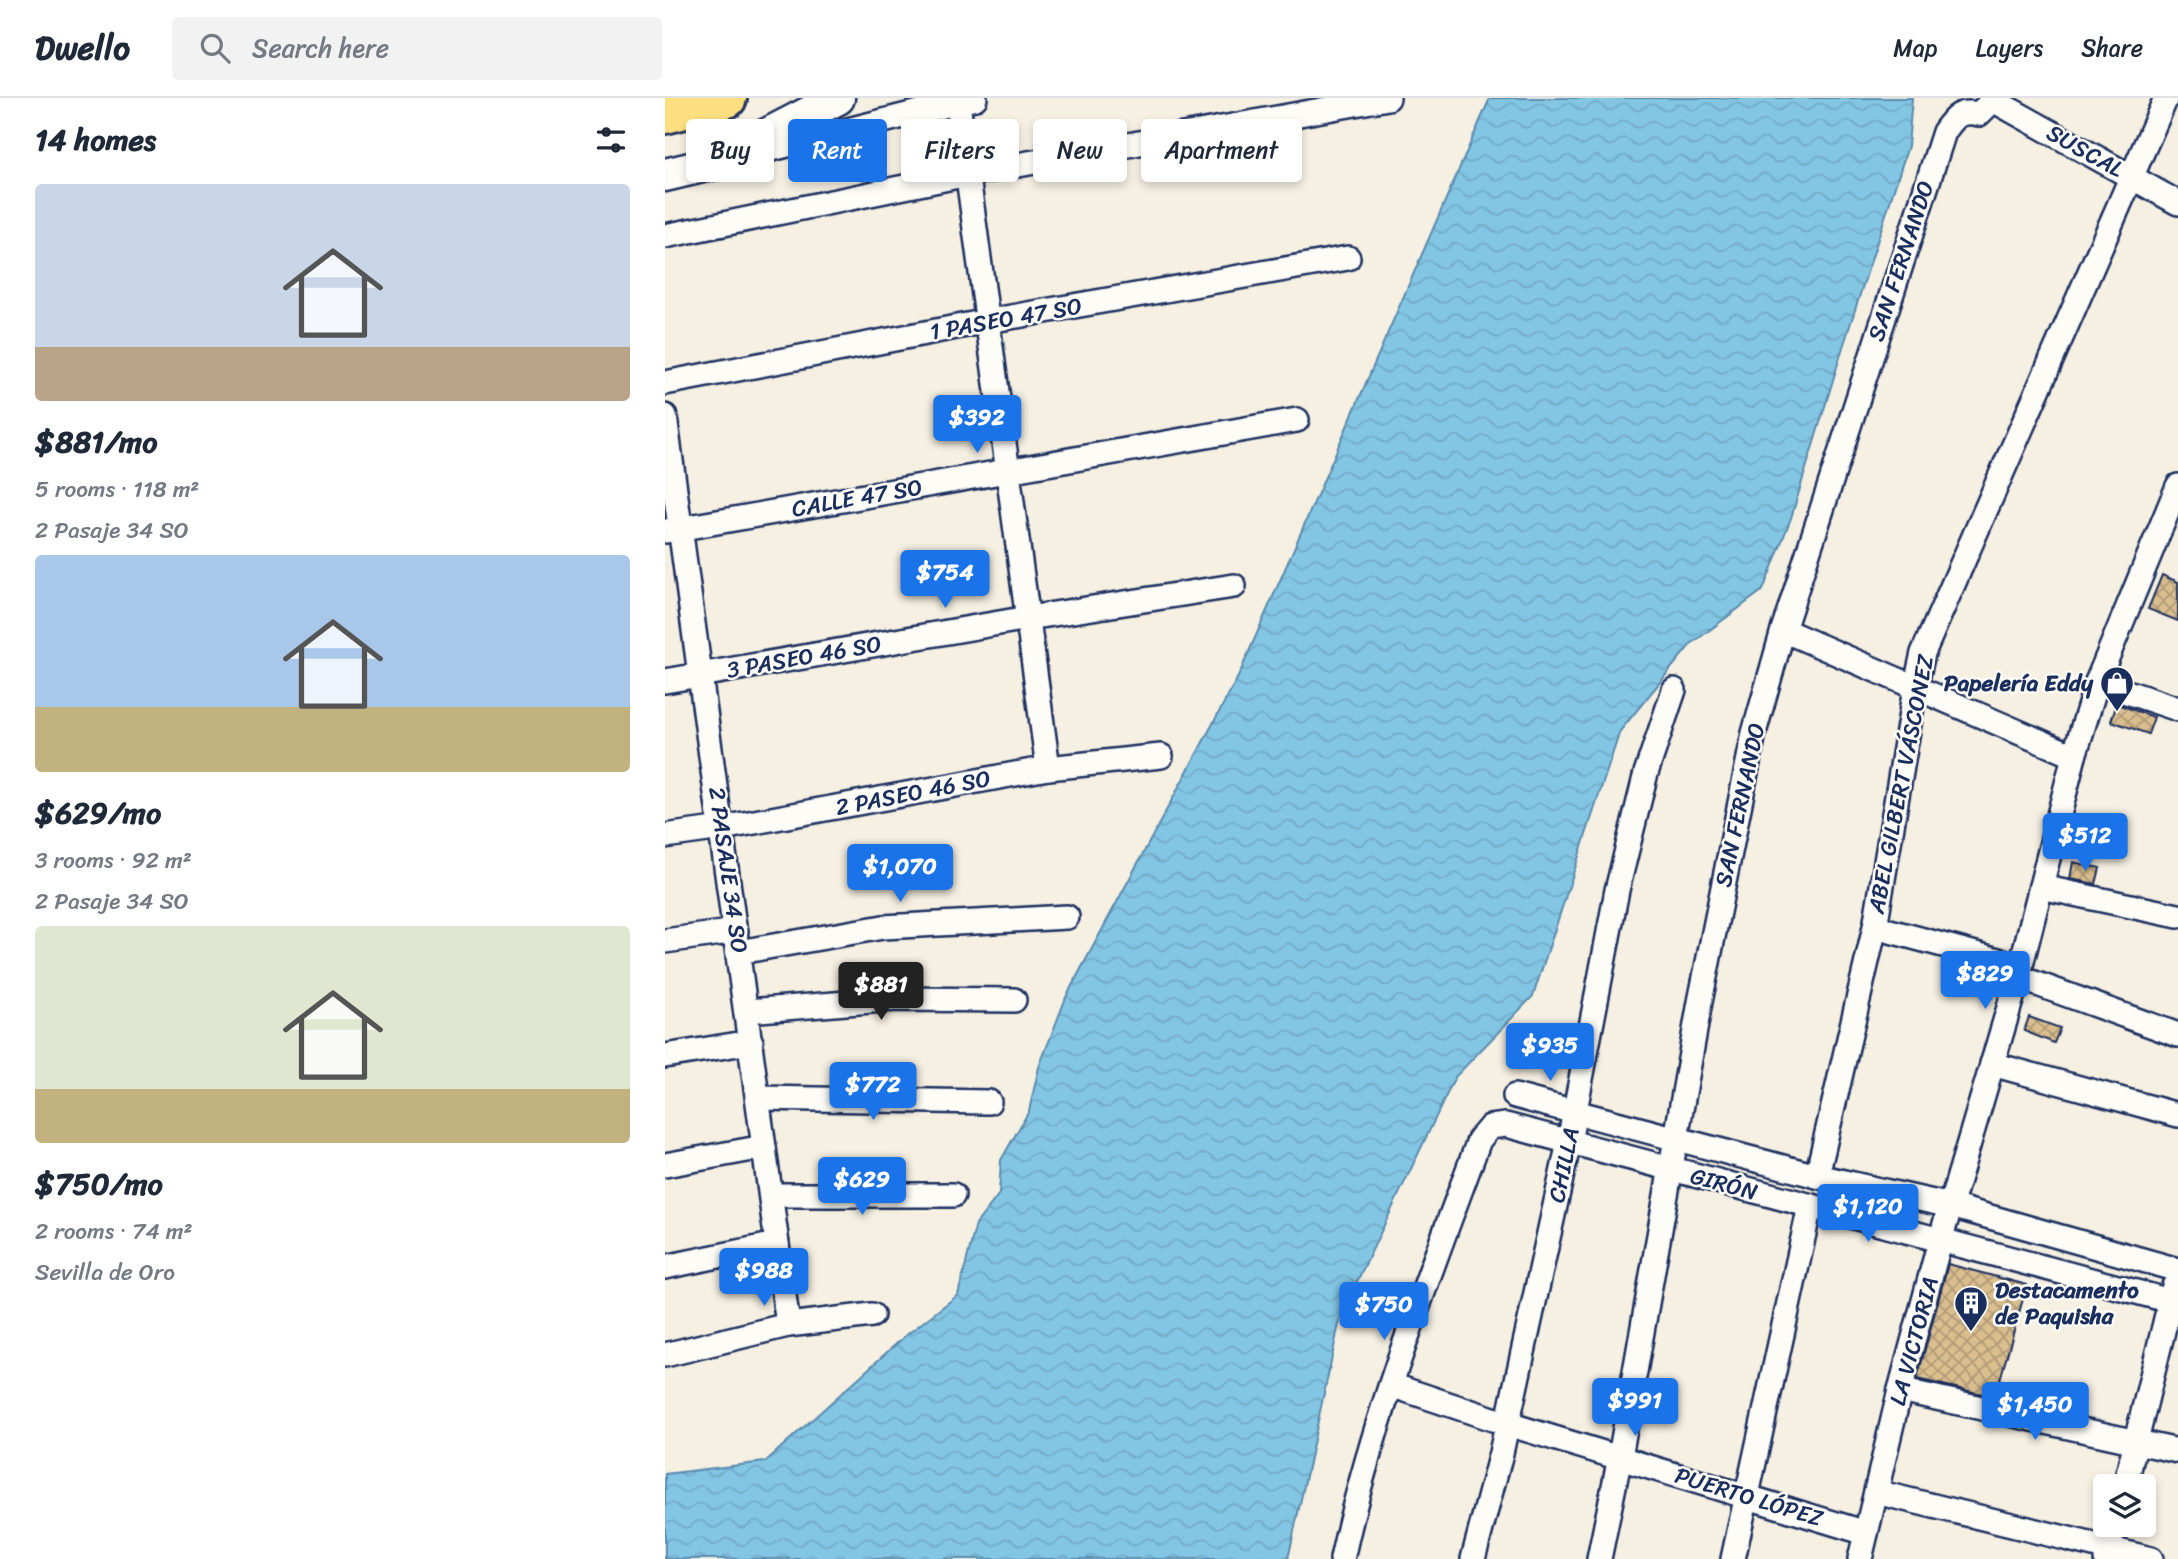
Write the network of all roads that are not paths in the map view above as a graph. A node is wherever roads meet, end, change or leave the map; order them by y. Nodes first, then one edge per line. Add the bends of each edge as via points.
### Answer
1 (727, 98) edge
2 (838, 98) edge
3 (1388, 98) edge
4 (2166, 98) edge
5 (967, 100) edge
6 (1993, 100) joint
7 (665, 114) edge
8 (967, 119) edge
9 (774, 131) edge
10 (774, 148) edge
11 (1019, 165) edge
12 (686, 170) edge
13 (665, 175) edge
14 (2131, 176) junction
15 (929, 182) edge
16 (969, 182) edge
17 (2178, 203) edge
18 (665, 236) edge
19 (1348, 258) dead end
20 (988, 321) junction
21 (665, 383) edge
22 (665, 416) edge
23 (1297, 420) dead end
24 (1008, 471) junction
25 (2178, 486) edge
26 (2172, 515) edge
27 (673, 530) edge
28 (1234, 586) dead end
29 (1028, 618) junction
30 (1783, 630) junction
31 (701, 675) junction
32 (665, 681) edge
33 (2097, 682) junction
34 (1674, 690) dead end
35 (1915, 690) junction
36 (2178, 709) edge
37 (1161, 756) dead end
38 (2074, 756) junction
39 (1048, 768) junction
40 (722, 828) junction
41 (665, 836) edge
42 (2041, 887) junction
43 (2178, 916) edge
44 (1067, 917) dead end
45 (1875, 927) junction
46 (738, 941) junction
47 (665, 942) edge
48 (2020, 971) junction
49 (1014, 1000) dead end
50 (747, 1011) junction
51 (2178, 1035) edge
52 (751, 1042) junction
53 (665, 1056) edge
54 (1992, 1064) junction
55 (1515, 1096) dead end
56 (758, 1098) junction
57 (989, 1102) dead end
58 (1575, 1112) junction
59 (2178, 1115) edge
60 (1675, 1137) junction
61 (1569, 1143) junction
62 (764, 1147) junction
63 (665, 1165) edge
64 (1669, 1169) junction
65 (1817, 1176) junction
66 (771, 1195) junction
67 (953, 1195) dead end
68 (1810, 1206) junction
69 (1951, 1206) junction
70 (1940, 1241) junction
71 (777, 1244) junction
72 (665, 1266) edge
73 (2178, 1271) edge
74 (2174, 1302) edge
75 (872, 1315) dead end
76 (788, 1325) junction
77 (665, 1355) edge
78 (1391, 1385) junction
79 (1900, 1390) junction
80 (1508, 1424) junction
81 (2136, 1442) junction
82 (2178, 1451) edge
83 (1620, 1457) junction
84 (2128, 1474) edge
85 (1876, 1492) junction
86 (1746, 1497) junction
87 (1866, 1533) junction
88 (2108, 1554) edge
89 (1342, 1559) edge
90 (1473, 1559) edge
91 (1599, 1559) edge
92 (1733, 1559) edge
93 (1860, 1559) edge
94 (2151, 1559) edge

1 - 7 highway
2 - 9 street
3 - 11 street
4 - 14 street, ABEL GILBERT VÁSCONEZ
5 - 8 street
5 - 10 street
6 - 14 street, SUSCAL
6 - 30 street, SAN FERNANDO via 1979,114 1959,114 1944,132
12 - 13 street
14 - 17 street, SUSCAL
14 - 35 street, ABEL GILBERT VÁSCONEZ via 1923,653
15 - 18 street
16 - 20 street
19 - 20 street, 1 PASEO 47 SO
20 - 21 street, 1 PASEO 47 SO
20 - 24 street
22 - 27 street, 2 PASAJE 34 SO
23 - 24 street, CALLE 47 SO
24 - 27 street, CALLE 47 SO
24 - 29 street
25 - 26 street, LA VICTORIA
26 - 33 street, LA VICTORIA
27 - 31 street, 2 PASAJE 34 SO
28 - 29 street, 3 PASEO 46 SO
29 - 31 street, 3 PASEO 46 SO
29 - 39 street
30 - 35 street
30 - 60 street, SAN FERNANDO via 1754,733
31 - 32 street, 3 PASEO 46 SO
31 - 40 street, 2 PASAJE 34 SO
33 - 36 street
33 - 38 street, LA VICTORIA
34 - 58 street, CHILLA via 1646,773 1617,890
35 - 38 street
35 - 45 street, ABEL GILBERT VÁSCONEZ
37 - 39 street, 2 PASEO 46 SO
38 - 42 street, LA VICTORIA
39 - 40 street, 2 PASEO 46 SO
40 - 41 street, 2 PASEO 46 SO
40 - 46 street, 2 PASAJE 34 SO
42 - 43 street
42 - 48 street, LA VICTORIA
44 - 46 street
45 - 48 street
45 - 65 street, ABEL GILBERT VÁSCONEZ
46 - 47 street
46 - 50 street, 2 PASAJE 34 SO
48 - 51 street
48 - 54 street, LA VICTORIA
49 - 50 street via 896,999
50 - 52 street, 2 PASAJE 34 SO
52 - 53 street
52 - 56 street, 2 PASAJE 34 SO
54 - 59 street
54 - 69 street, LA VICTORIA
55 - 58 street, GIRÓN
56 - 57 street
56 - 62 street, 2 PASAJE 34 SO
58 - 60 street, GIRÓN
58 - 61 street, CHILLA
60 - 64 street, SAN FERNANDO
60 - 65 street, GIRÓN
61 - 64 street, GIRÓN
61 - 78 street, GIRÓN via 1498,1125 1484,1131
61 - 80 street, CHILLA
62 - 63 street
62 - 66 street, 2 PASAJE 34 SO
64 - 68 street, GIRÓN
64 - 83 street, SAN FERNANDO
65 - 69 street, GIRÓN
66 - 67 street
66 - 71 street, 2 PASAJE 34 SO
68 - 70 street, GIRÓN
68 - 86 street
69 - 70 street, LA VICTORIA
69 - 73 street, GIRÓN
70 - 74 street, GIRÓN
70 - 79 street, LA VICTORIA
71 - 72 street
71 - 76 street, 2 PASAJE 34 SO
73 - 74 street
74 - 81 street
75 - 76 street
76 - 77 street
78 - 80 street, PUERTO LÓPEZ
78 - 89 street
79 - 81 street
79 - 85 street, LA VICTORIA
80 - 83 street, PUERTO LÓPEZ
80 - 90 street, CHILLA
81 - 82 street
81 - 84 street
83 - 86 street, PUERTO LÓPEZ
83 - 91 street, SAN FERNANDO
85 - 87 street, LA VICTORIA
85 - 88 street
86 - 87 street, PUERTO LÓPEZ
86 - 92 street
87 - 93 street, LA VICTORIA
88 - 94 street

